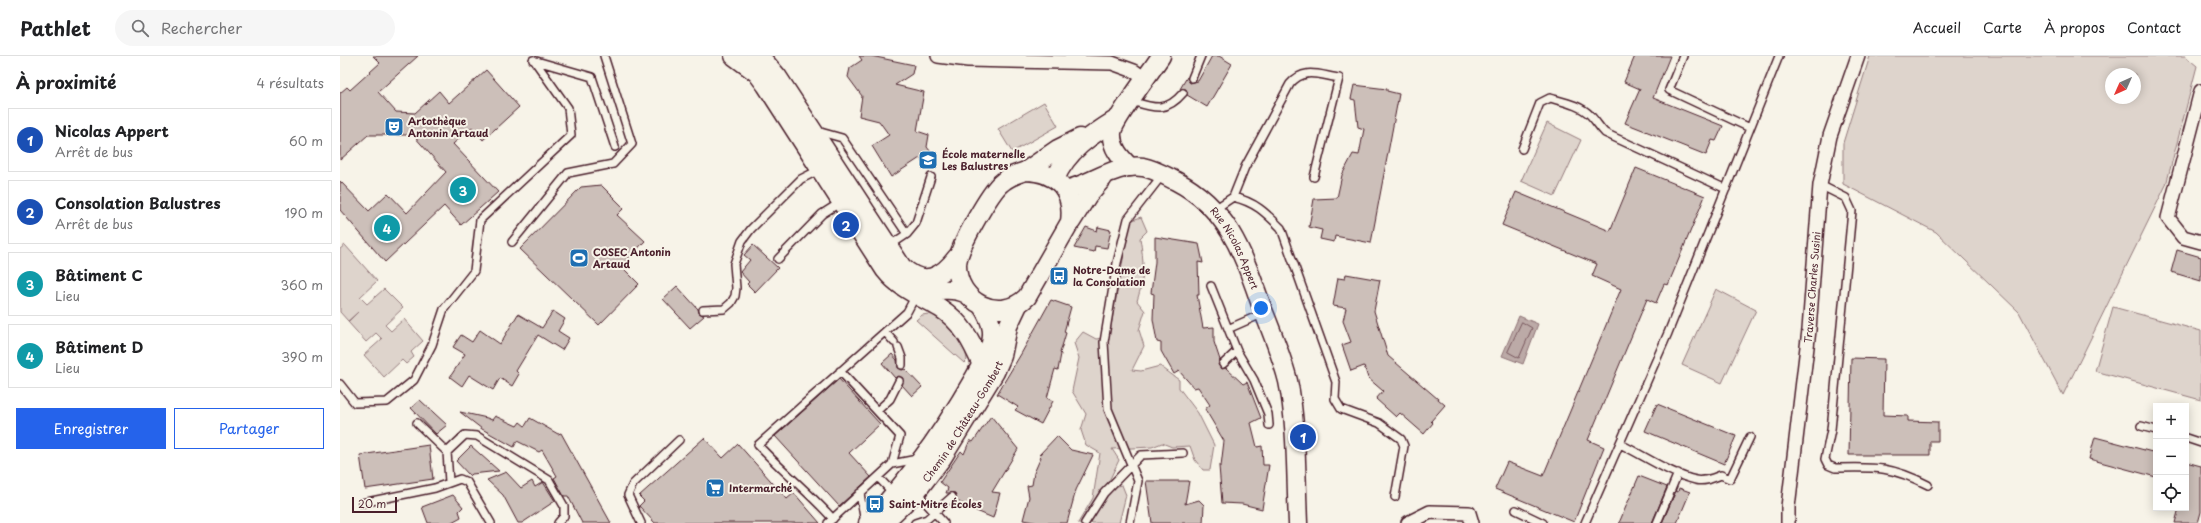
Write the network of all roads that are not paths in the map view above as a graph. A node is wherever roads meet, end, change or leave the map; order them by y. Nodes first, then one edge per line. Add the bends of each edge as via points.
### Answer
1 (604, 56) edge
2 (734, 56) edge
3 (755, 56) edge
4 (938, 56) edge
5 (1161, 56) edge
6 (1201, 56) edge
7 (1683, 56) edge
8 (1779, 56) edge
9 (1858, 56) edge
10 (533, 58) edge
11 (1192, 78) dead end
12 (1145, 79) junction
13 (2201, 91) edge
14 (1184, 93) dead end
15 (1131, 101) junction
16 (1117, 119) junction
17 (1750, 128) junction
18 (806, 131) junction
19 (1088, 136) junction
20 (615, 147) dead end
21 (1522, 148) dead end
22 (1130, 167) junction
23 (820, 169) junction
24 (1026, 171) junction
25 (1106, 174) junction
26 (1163, 174) junction
27 (1314, 176) dead end
28 (931, 177) dead end
29 (1060, 185) junction
30 (1820, 185) junction
31 (1726, 190) junction
32 (1232, 197) junction
33 (847, 198) junction
34 (1215, 209) junction
35 (1070, 222) junction
36 (907, 234) junction
37 (512, 242) dead end
38 (2201, 242) edge
39 (888, 247) junction
40 (957, 258) junction
41 (778, 259) dead end
42 (1211, 286) dead end
43 (968, 294) junction
44 (916, 295) junction
45 (1018, 305) junction
46 (982, 306) junction
47 (703, 310) dead end
48 (1265, 313) junction
49 (1230, 328) junction
50 (885, 332) junction
51 (1237, 351) junction
52 (1223, 364) dead end
53 (902, 365) dead end
54 (982, 365) junction
55 (840, 371) junction
56 (899, 381) dead end
57 (340, 384) edge
58 (877, 411) junction
59 (417, 423) dead end
60 (1269, 425) dead end
61 (2141, 426) dead end
62 (2153, 429) edge
63 (1750, 437) dead end
64 (2189, 439) edge
65 (679, 440) dead end
66 (2201, 442) edge
67 (1620, 444) junction
68 (446, 452) junction
69 (1183, 453) dead end
70 (925, 457) junction
71 (892, 464) junction
72 (1132, 466) junction
73 (1678, 473) junction
74 (912, 474) junction
75 (878, 477) junction
76 (449, 482) junction
77 (1928, 485) dead end
78 (916, 492) junction
79 (860, 493) junction
80 (952, 497) dead end
81 (1395, 497) dead end
82 (896, 502) junction
83 (362, 504) dead end
84 (1516, 510) dead end
85 (935, 513) junction
86 (830, 521) edge
87 (874, 521) edge
88 (491, 523) edge
89 (558, 523) edge
90 (641, 523) edge
91 (915, 523) edge
92 (944, 523) edge
93 (1084, 523) edge
94 (1130, 523) edge
95 (1298, 523) edge
96 (1408, 523) edge
97 (1472, 523) edge
98 (1543, 523) edge
99 (1584, 523) edge
100 (1657, 523) edge
101 (1788, 523) edge

1 - 37 lane via 632,144 613,164 568,173
2 - 18 street via 757,73
3 - 18 street via 765,62 777,76
4 - 12 street via 968,60 1112,63 1134,71
5 - 12 street
6 - 11 lane
7 - 17 lane via 1669,90
8 - 17 lane
9 - 30 street, Traverse Charles Susini via 1830,136
10 - 20 lane via 592,77
10 - 57 lane via 568,108 571,135 480,220 474,272 444,310 432,345 414,380 387,402 379,403 355,403
12 - 15 street
13 - 38 street via 2168,218 2183,236
14 - 15 lane via 1174,103 1159,108
15 - 16 street
16 - 19 street
16 - 22 street via 1112,133 1114,147
17 - 31 lane
18 - 23 street
18 - 33 street
18 - 36 lane via 842,138
19 - 24 street via 1064,145
19 - 29 street via 1062,163
21 - 31 lane via 1540,103 1550,98 1583,110 1592,116 1605,133
22 - 25 street, Rue Nicolas Appert
22 - 26 street, Rue Nicolas Appert via 1143,167
23 - 33 street
23 - 47 lane via 801,179 742,241 734,264 736,292 731,303 724,309
24 - 29 street via 1037,171
24 - 40 street via 1008,178 999,185 973,226
25 - 29 street, Rue Nicolas Appert
25 - 35 street
26 - 34 street, Rue Nicolas Appert via 1198,194
26 - 72 lane via 1128,219 1104,342 1108,409
27 - 32 lane via 1339,78 1305,73 1297,75 1290,84 1245,167
28 - 36 lane via 916,223
29 - 35 street via 1072,209
30 - 77 lane via 1846,198 1852,212 1831,430 1825,459 1828,465 1835,468 1879,467 1906,474
30 - 101 street, Traverse Charles Susini via 1809,330
31 - 67 lane
32 - 34 lane
32 - 81 lane via 1248,201 1265,212 1281,228 1336,382 1335,399 1341,409 1379,423 1401,439 1404,446
33 - 39 street
33 - 41 lane via 822,214
33 - 44 street via 885,270 901,287
34 - 48 street, Rue Nicolas Appert via 1238,243
35 - 45 street via 1032,289
36 - 39 lane
39 - 40 street via 908,273 921,278 938,276
40 - 43 street via 959,281
42 - 49 lane
43 - 44 street via 954,289 942,289
43 - 46 street
44 - 50 lane via 907,312
44 - 54 street via 941,308 957,322 972,341
45 - 46 street via 996,311
45 - 78 street, Chemin de Château-Gombert via 1008,326 1002,356 995,372 942,458
46 - 54 street, Chemin de Château-Gombert via 994,331 993,341
48 - 49 lane
48 - 95 street, Rue Nicolas Appert via 1288,381
49 - 51 lane
50 - 53 lane via 896,345 902,358
50 - 55 lane
51 - 52 lane
51 - 60 lane via 1254,380 1268,414
54 - 70 street, Chemin de Château-Gombert
55 - 58 lane
55 - 86 lane via 758,445 782,472 810,494
56 - 58 lane via 890,399
58 - 71 lane via 900,436
59 - 68 lane
61 - 62 lane
63 - 73 lane via 1730,479 1721,475 1697,481
64 - 66 lane
65 - 90 lane via 633,484 628,495
67 - 73 lane
67 - 99 lane
68 - 76 lane
68 - 89 lane via 465,435 471,434 549,480 564,506 564,516
69 - 72 lane via 1141,455
70 - 71 lane
70 - 74 street, Chemin de Château-Gombert
71 - 75 lane
72 - 93 lane via 1104,493
72 - 94 lane via 1138,482
73 - 100 lane
74 - 78 lane
74 - 82 street, Chemin de Château-Gombert
75 - 79 lane
75 - 82 lane
76 - 83 lane via 435,488
76 - 88 lane via 467,482
78 - 82 street, Chemin de Château-Gombert
78 - 85 lane
79 - 86 lane
79 - 87 lane
80 - 85 lane
82 - 87 street, Chemin de Château-Gombert
84 - 98 lane
85 - 91 lane
85 - 92 lane
96 - 97 street via 1430,512 1469,513

